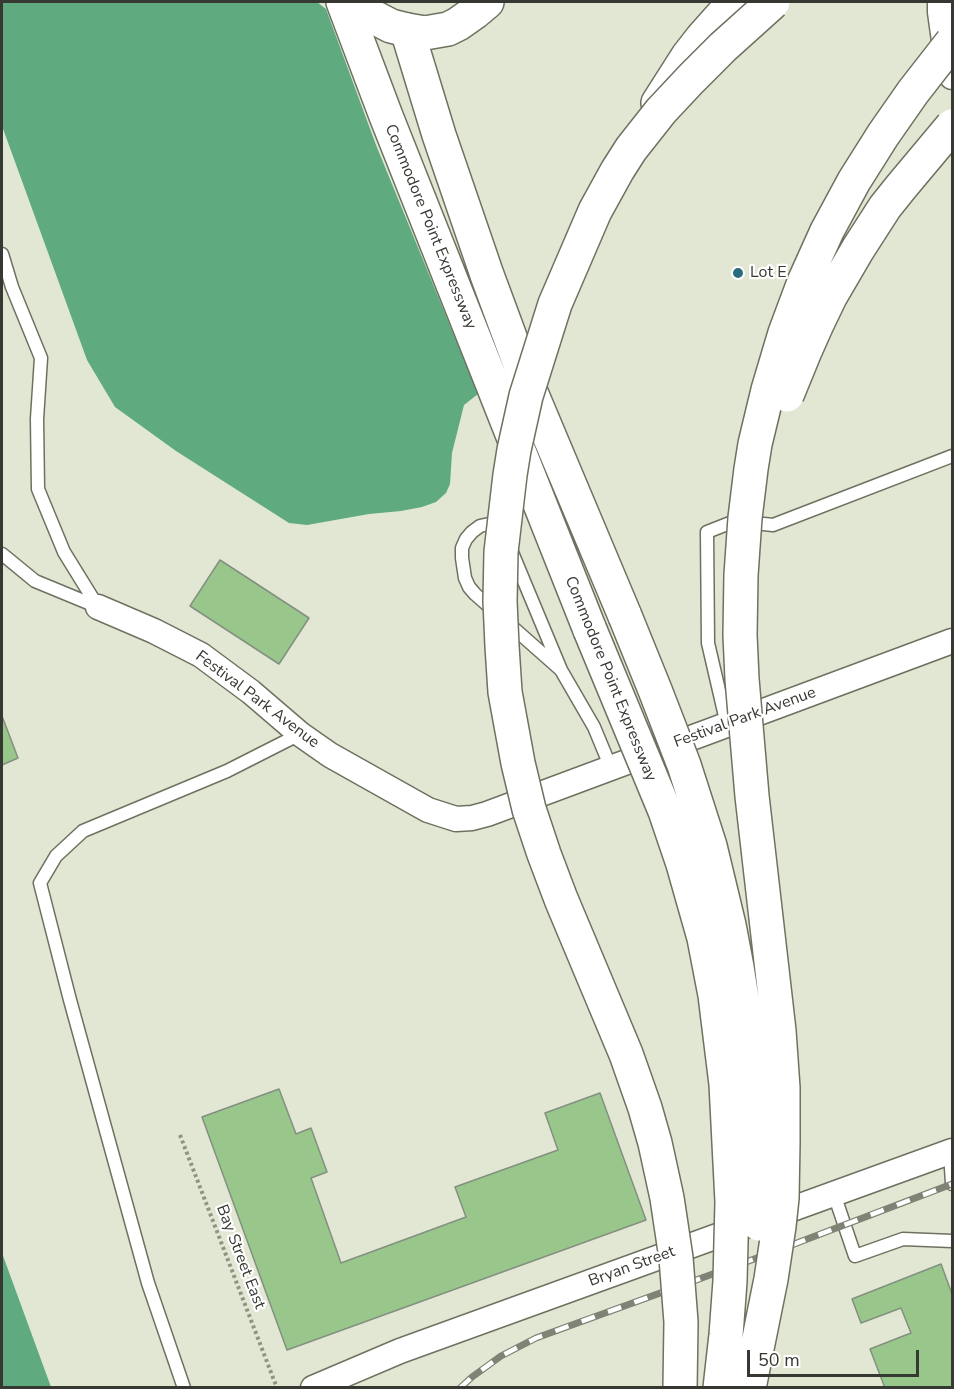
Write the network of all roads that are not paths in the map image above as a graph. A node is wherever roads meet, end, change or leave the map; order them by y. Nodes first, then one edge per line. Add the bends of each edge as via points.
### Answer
1 (343, 2) edge
2 (352, 2) edge
3 (487, 2) edge
4 (734, 2) edge
5 (773, 2) edge
6 (940, 2) edge
7 (402, 16) edge
8 (952, 42) edge
9 (952, 77) edge
10 (952, 126) edge
11 (631, 149) junction
12 (2, 254) edge
13 (952, 456) edge
14 (2, 554) edge
15 (98, 607) junction
16 (740, 611) junction
17 (952, 641) edge
18 (561, 670) junction
19 (727, 725) junction
20 (300, 734) junction
21 (611, 768) junction
22 (951, 1151) edge
23 (952, 1184) edge
24 (834, 1194) junction
25 (952, 1241) edge
26 (184, 1388) edge
27 (313, 1388) edge
28 (680, 1388) edge
29 (720, 1388) edge
30 (748, 1388) edge

1 - 29 main road, Commodore Point Expressway, bridge via 664,811 700,920 722,1045 732,1202 730,1281
2 - 7 main road via 391,26
3 - 7 main road via 448,29 436,32 425,33
4 - 11 main road, bridge via 688,56
5 - 11 main road, bridge via 691,79
6 - 9 street
7 - 30 main road, Commodore Point Expressway, bridge via 487,275 527,383 669,725 698,806 722,895 744,1006 756,1122 759,1214
8 - 16 main road, bridge via 882,135 854,181 794,307 755,444 745,518
10 - 16 main road, bridge via 867,234 805,351 777,426 758,495
11 - 28 main road, bridge via 595,211 572,262 526,396 506,501 500,624 513,740 531,817 626,1054 659,1161 678,1280
12 - 15 lane via 41,358 38,489 64,552
13 - 19 lane via 773,525 735,521 707,532 708,643
14 - 15 lane via 35,581
15 - 20 street, Festival Park Avenue via 201,655
16 - 30 main road, bridge via 745,728 783,1088 779,1226
17 - 19 street, Festival Park Avenue
18 - 18 lane via 469,587 462,548 480,526 495,524 504,533
18 - 21 lane via 594,727
19 - 21 street, Festival Park Avenue
20 - 21 street, Festival Park Avenue via 428,810 456,819 487,814
20 - 26 lane via 227,771 83,831 56,856 40,883 148,1283
22 - 23 lane
22 - 24 street, Bryan Street
24 - 25 lane via 855,1256 903,1239
24 - 27 street, Bryan Street via 417,1344

